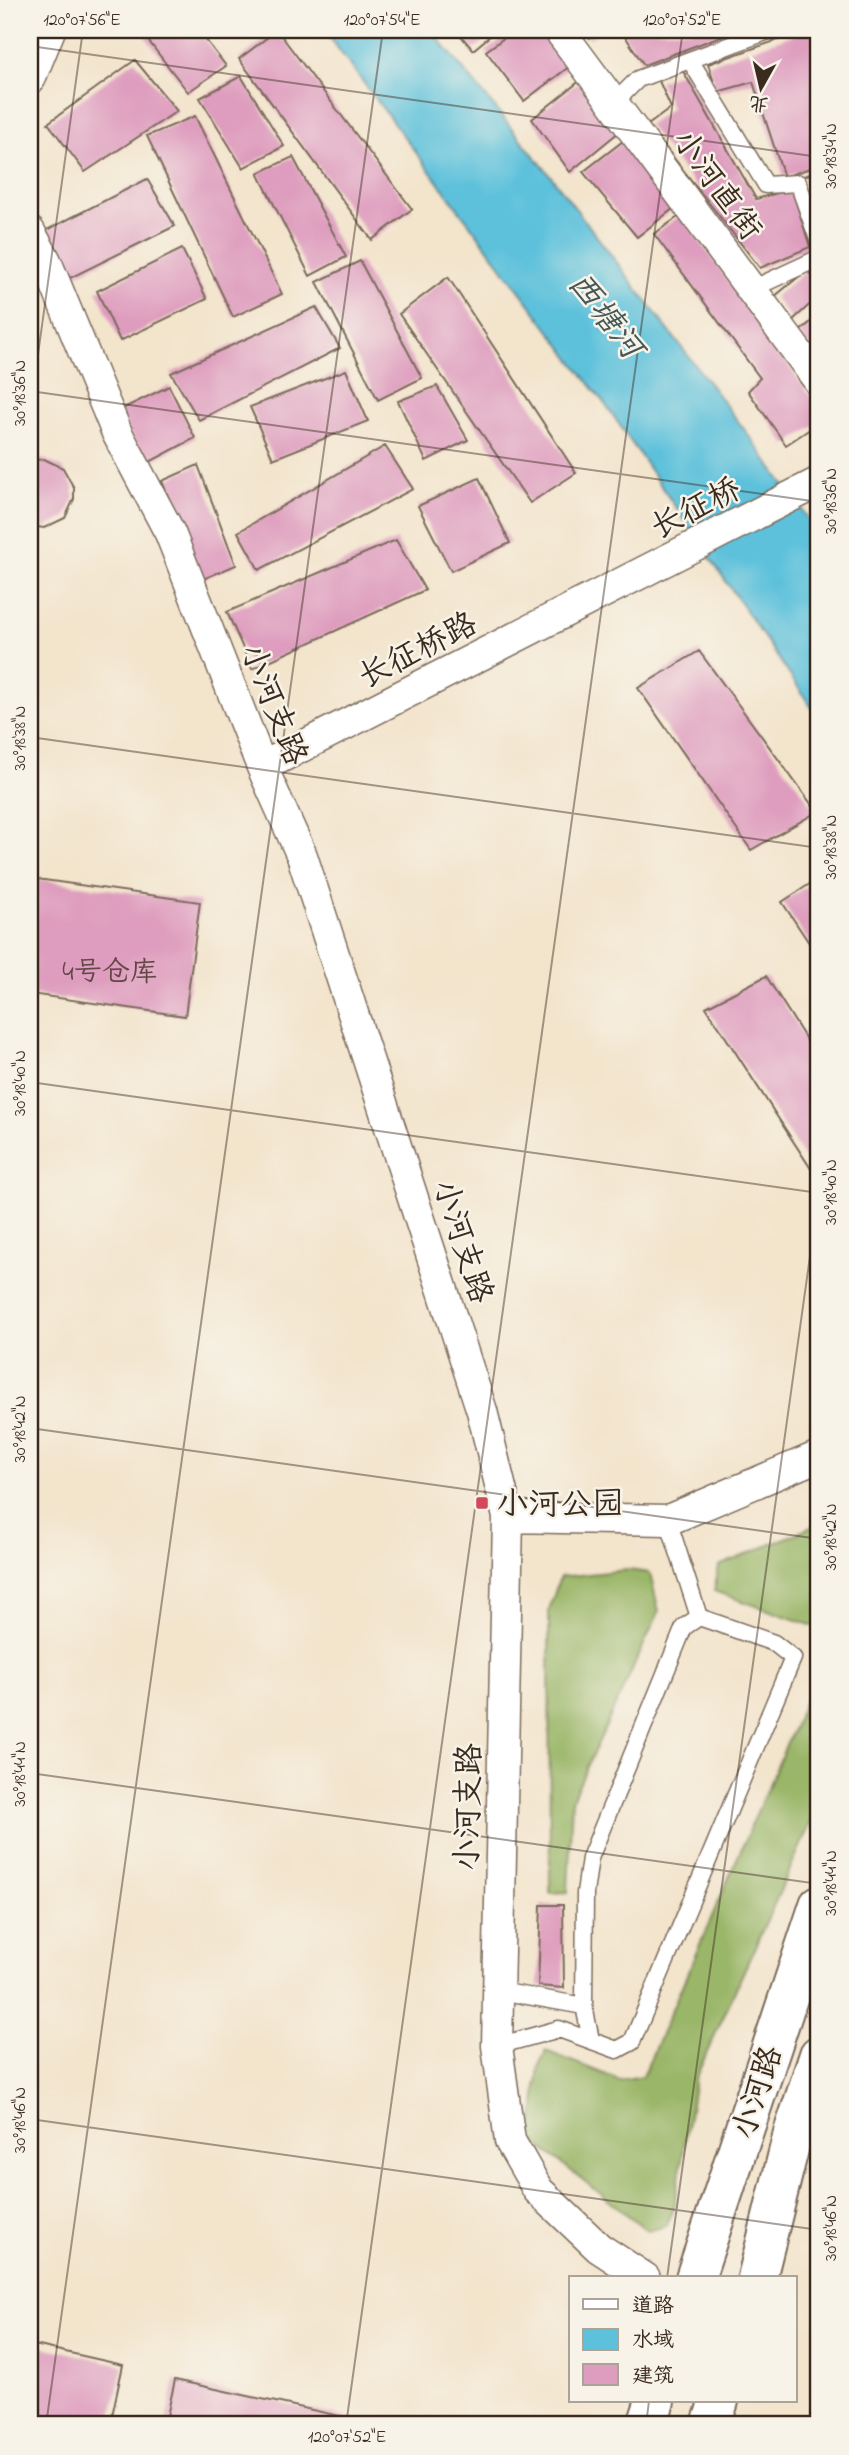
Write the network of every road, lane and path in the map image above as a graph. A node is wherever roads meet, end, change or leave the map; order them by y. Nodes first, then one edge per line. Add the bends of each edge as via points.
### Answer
1 (50, 30) edge
2 (559, 30) edge
3 (771, 30) edge
4 (690, 60) junction
5 (30, 79) edge
6 (614, 103) junction
7 (30, 232) edge
8 (819, 242) edge
9 (819, 258) edge
10 (752, 289) junction
11 (819, 381) edge
12 (819, 482) edge
13 (603, 594) joint
14 (261, 767) junction
15 (819, 1456) edge
16 (509, 1517) junction
17 (668, 1520) junction
18 (699, 1617) junction
19 (819, 1905) edge
20 (499, 1991) junction
21 (584, 2006) junction
22 (591, 2040) junction
23 (497, 2046) junction
24 (819, 2055) edge
25 (642, 2276) edge
26 (696, 2276) edge
27 (757, 2276) edge
28 (655, 2402) edge
29 (719, 2402) edge
30 (647, 2425) edge
31 (711, 2425) edge

1 - 5 street
2 - 6 street, 小河直街
3 - 4 lane
4 - 6 lane via 638,79
4 - 8 lane via 766,185 799,183
6 - 10 street, 小河直街
7 - 14 street, 小河支路 via 117,433 170,533
9 - 10 lane
10 - 11 street, 小河直街
12 - 13 street, 长征桥
13 - 14 street, 长征桥路
14 - 16 street, 小河支路 via 311,883 457,1331
15 - 17 street
16 - 17 street
16 - 20 street, 小河支路
17 - 18 lane
18 - 21 lane via 684,1628 590,1858 584,1893
18 - 22 lane via 774,1643 793,1658 632,2042 617,2050
19 - 26 main road, 小河路
20 - 21 lane
20 - 23 street, 小河支路
21 - 22 lane
22 - 23 lane via 559,2029
23 - 25 street, 小河支路 via 510,2141 538,2190 599,2248
24 - 27 main road, 小河路 via 793,2133
28 - 30 main road
29 - 31 main road

